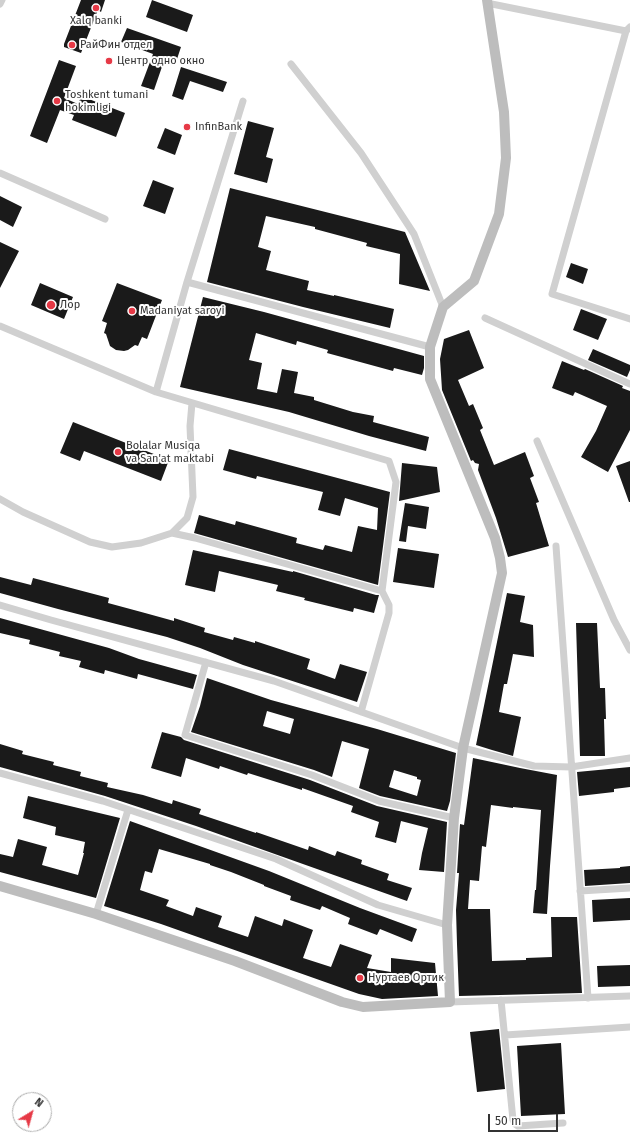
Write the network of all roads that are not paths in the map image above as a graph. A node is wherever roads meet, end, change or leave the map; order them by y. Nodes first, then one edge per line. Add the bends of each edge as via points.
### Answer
1 (2, 0) edge
2 (487, 1) edge
3 (0, 4) edge
4 (628, 29) edge
5 (291, 64) dead end
6 (243, 101) dead end
7 (0, 173) edge
8 (105, 219) dead end
9 (187, 282) junction
10 (442, 307) junction
11 (485, 318) dead end
12 (630, 318) edge
13 (0, 326) edge
14 (430, 347) junction
15 (630, 383) edge
16 (156, 392) junction
17 (192, 403) junction
18 (537, 441) dead end
19 (0, 499) edge
20 (172, 533) junction
21 (556, 546) dead end
22 (382, 591) junction
23 (0, 605) edge
24 (630, 650) edge
25 (206, 662) junction
26 (361, 712) junction
27 (463, 748) junction
28 (630, 758) edge
29 (571, 767) junction
30 (0, 773) edge
31 (128, 810) junction
32 (454, 818) junction
33 (0, 886) edge
34 (630, 888) edge
35 (580, 891) junction
36 (96, 914) junction
37 (448, 925) junction
38 (630, 996) edge
39 (588, 998) junction
40 (501, 1000) junction
41 (450, 1002) junction
42 (630, 1027) edge
43 (505, 1035) junction
44 (563, 1122) dead end

1 - 3 street
2 - 4 street
2 - 10 street via 504,112 506,158 500,214 474,281
4 - 12 street via 552,294
5 - 10 street via 361,153 414,234
6 - 9 street
7 - 8 street
9 - 14 street
9 - 16 street
10 - 14 street
11 - 15 street
13 - 16 street
14 - 27 street via 430,378 495,538 502,573
16 - 17 street
17 - 20 street via 192,497 187,518
17 - 22 street via 389,461 396,482
18 - 24 street via 614,620
19 - 20 street via 90,542 112,547 141,543
20 - 22 street
21 - 29 street
22 - 26 street via 389,605 389,613
23 - 25 street
25 - 26 street via 274,680
25 - 32 street via 185,735 312,775 379,801
26 - 27 street
27 - 29 street via 534,766
27 - 32 street
28 - 29 street
29 - 35 street
30 - 31 street
31 - 36 street
31 - 37 street via 276,859 378,905
32 - 37 street
33 - 36 street
34 - 35 street
35 - 39 street
36 - 41 street via 235,961 342,1002 363,1007
37 - 41 street
38 - 39 street
39 - 40 street
40 - 41 street
40 - 43 street
42 - 43 street
43 - 44 street via 515,1124 518,1126

